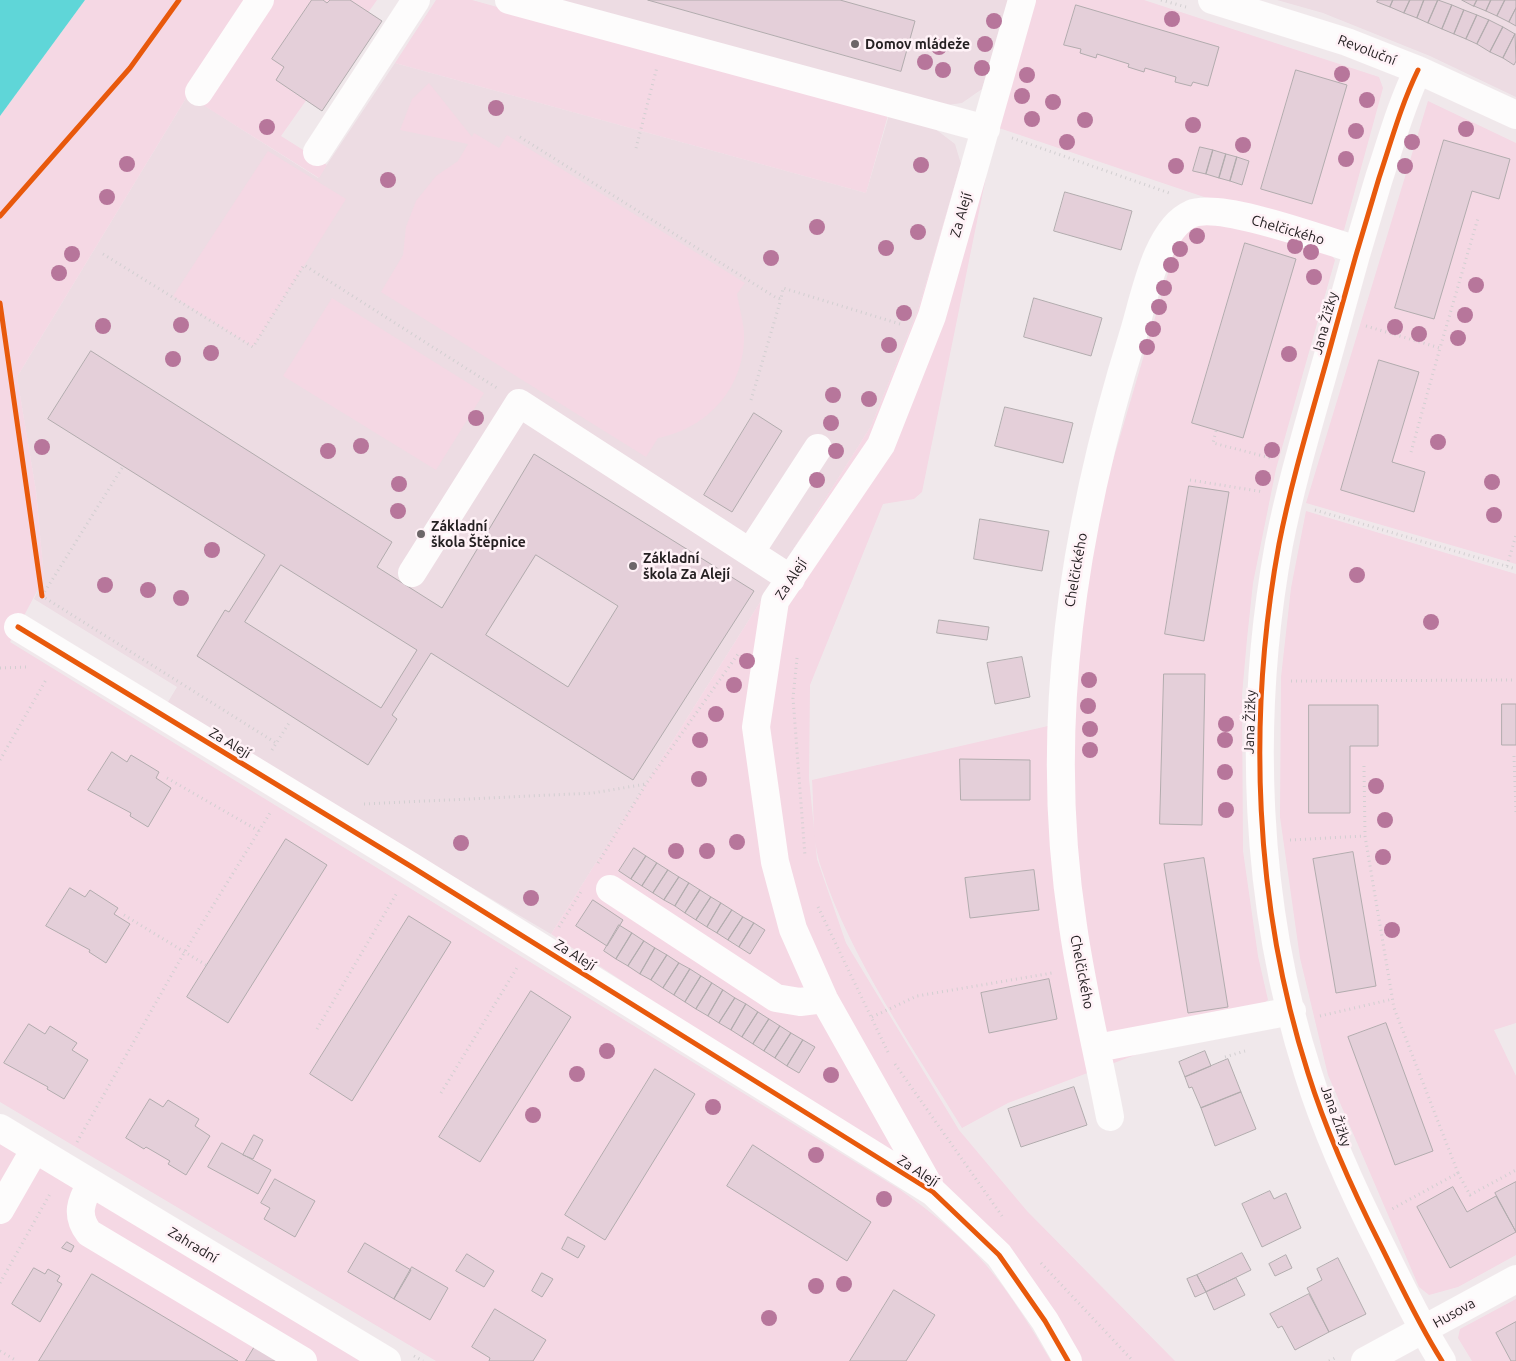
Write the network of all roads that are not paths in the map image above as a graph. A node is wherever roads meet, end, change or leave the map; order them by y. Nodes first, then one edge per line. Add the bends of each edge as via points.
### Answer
1 (260, 0) edge
2 (416, 0) edge
3 (509, 0) edge
4 (1022, 0) edge
5 (1212, 0) edge
6 (1281, 10) edge
7 (1418, 70) junction
8 (199, 92) dead end
9 (1516, 115) edge
10 (986, 129) junction
11 (317, 152) dead end
12 (1357, 250) junction
13 (818, 448) dead end
14 (751, 551) junction
15 (412, 573) dead end
16 (791, 579) junction
17 (18, 627) dead end
18 (598, 879) road end
19 (824, 999) junction
20 (1303, 1014) junction
21 (1097, 1048) junction
22 (1110, 1117) dead end
23 (0, 1128) edge
24 (35, 1149) junction
25 (91, 1183) junction
26 (933, 1192) junction
27 (0, 1210) edge
28 (1516, 1278) edge
29 (1423, 1329) junction
30 (303, 1361) edge
31 (387, 1361) edge
32 (1068, 1361) edge
33 (1365, 1361) edge
34 (1442, 1361) edge

1 - 8 street
2 - 11 street
3 - 10 street
4 - 10 street, Za Alejí
5 - 6 street, Revoluční
6 - 7 street, Revoluční via 1347,42
7 - 9 street, Revoluční
7 - 12 street, Jana Žižky via 1400,111
10 - 16 street, Za Alejí via 932,316 881,446
12 - 20 street, Jana Žižky via 1288,502 1272,590 1262,680 1260,759 1264,846 1279,959
12 - 21 street, Chelčického via 1237,215 1204,210 1175,225 1157,260 1097,469 1075,569 1068,623 1063,694 1062,816 1072,917
13 - 14 street
14 - 15 street via 520,402
14 - 16 street
16 - 19 street, Za Alejí via 775,601 756,727 775,862 793,929
17 - 26 street, Za Alejí via 55,662 285,790
18 - 19 street via 776,998 800,1002
19 - 26 street, Za Alejí
20 - 21 street
20 - 29 street, Jana Žižky via 1307,1070 1347,1178
21 - 22 street, Chelčického
23 - 24 street, Zahradní
24 - 25 street, Zahradní
24 - 27 street
25 - 30 street via 80,1210 88,1233
25 - 31 street, Zahradní
26 - 32 street, Za Alejí via 999,1255 1046,1322
28 - 29 street, Husova
29 - 33 street, Husova
29 - 34 street, Jana Žižky

